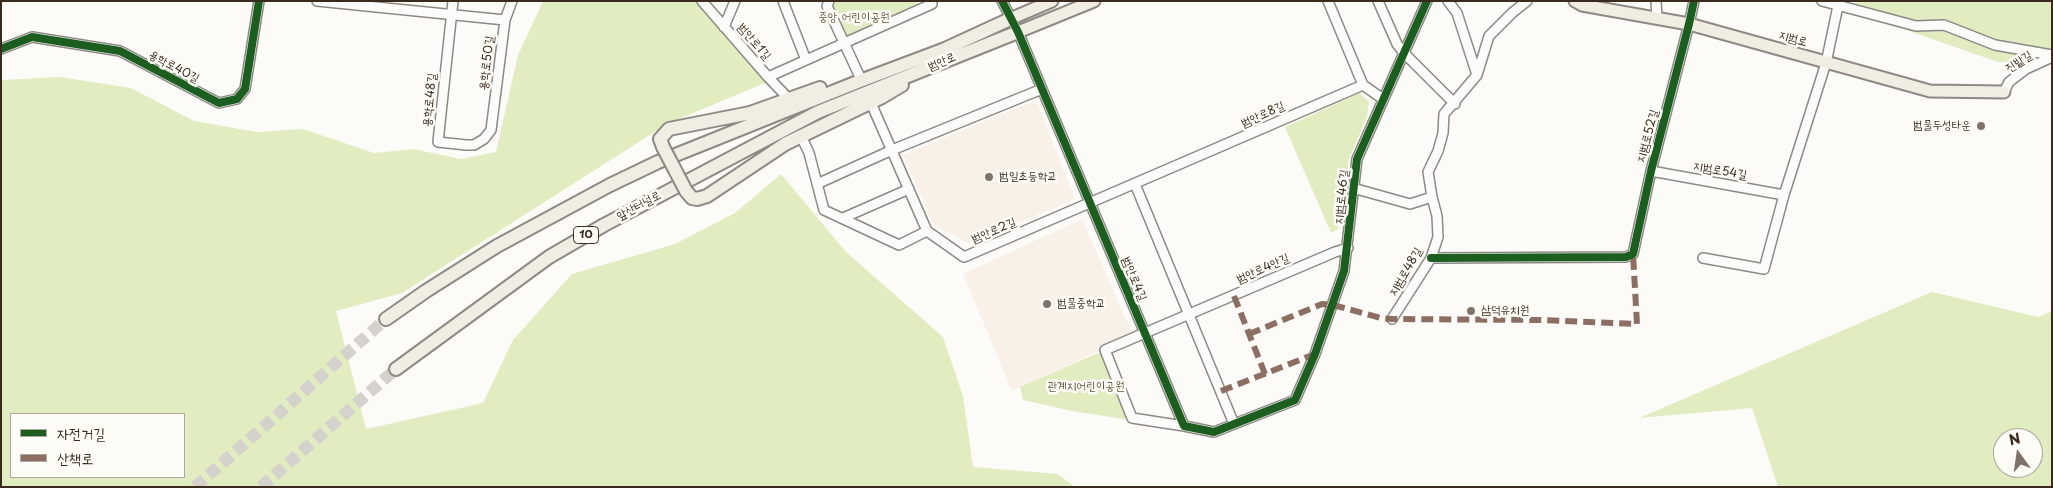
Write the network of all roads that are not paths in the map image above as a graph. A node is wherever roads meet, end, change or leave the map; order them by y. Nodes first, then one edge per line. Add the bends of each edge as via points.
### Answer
1 (259, 1) edge
2 (317, 1) edge
3 (453, 1) edge
4 (512, 1) edge
5 (702, 1) edge
6 (735, 1) edge
7 (783, 1) edge
8 (829, 1) edge
9 (926, 1) edge
10 (1002, 1) edge
11 (1052, 1) edge
12 (1094, 1) edge
13 (1328, 1) edge
14 (1378, 1) edge
15 (1427, 1) edge
16 (1448, 1) edge
17 (1527, 1) edge
18 (1575, 1) edge
19 (1656, 1) edge
20 (1694, 1) edge
21 (1822, 1) edge
22 (336, 2) edge
23 (1839, 3) edge
24 (452, 15) junction
25 (1657, 18) junction
26 (1010, 19) junction
27 (505, 20) junction
28 (1689, 24) junction
29 (724, 27) junction
30 (1018, 32) junction
31 (844, 44) junction
32 (1, 49) edge
33 (944, 50) junction
34 (1404, 53) junction
35 (2052, 56) edge
36 (806, 60) junction
37 (1826, 63) junction
38 (936, 64) junction
39 (859, 75) junction
40 (1477, 75) junction
41 (768, 77) junction
42 (1363, 85) junction
43 (1042, 89) junction
44 (2004, 92) joint
45 (789, 99) junction
46 (1383, 99) junction
47 (871, 103) junction
48 (1455, 104) junction
49 (790, 125) joint
50 (491, 130) joint
51 (801, 136) junction
52 (892, 150) junction
53 (1651, 171) junction
54 (817, 184) junction
55 (1135, 184) junction
56 (1353, 188) junction
57 (908, 189) junction
58 (1784, 195) junction
59 (1432, 197) junction
60 (1090, 204) junction
61 (843, 218) junction
62 (927, 231) junction
63 (1348, 248) junction
64 (1431, 258) junction
65 (1703, 258) dead end
66 (1189, 316) junction
67 (386, 319) tunnel mouth
68 (1392, 319) dead end
69 (1145, 334) junction
70 (396, 368) tunnel mouth
71 (1234, 424) junction
72 (1184, 426) junction

1 - 32 street, 용학로40길 via 246,89 237,99 219,103 120,51 32,37
2 - 22 street
3 - 24 street, 용학로48길
4 - 27 street, 용학로50길
5 - 29 street, 범안로1길
6 - 29 street
7 - 36 street
8 - 31 street via 827,6
9 - 31 street via 932,4
10 - 26 street, 범안로4길
11 - 26 main road, 범안로
12 - 30 main road, 범안로 / 10
13 - 42 street
14 - 34 street
15 - 34 street, 지범로46길
16 - 40 street via 1457,13
17 - 40 street, 지범로48길 via 1489,36
18 - 25 main road, 지범로
19 - 25 street
20 - 28 street, 지범로52길
21 - 23 street
22 - 24 street
23 - 35 street via 1916,26 1944,25 1995,45
23 - 37 street
24 - 27 street
24 - 50 street, 용학로48길 via 438,142 474,145
25 - 28 main road, 지범로
26 - 30 street, 범안로4길
26 - 33 highway, 범안로
27 - 50 street, 용학로50길
28 - 37 main road, 지범로
28 - 53 street, 지범로52길
29 - 41 street, 범안로1길
30 - 38 highway, 범안로 / 10
30 - 43 street, 범안로4길
31 - 36 street
31 - 39 street
33 - 39 highway
33 - 67 highway, 범안로 via 658,162 497,246
34 - 46 street, 지범로46길
34 - 48 street
35 - 44 street, 진밭길 via 2026,69 2009,82
36 - 41 street
37 - 44 main road, 지범로 via 1930,92
37 - 58 street
38 - 47 highway
38 - 49 highway, 범안로 / 10
39 - 45 highway
40 - 48 street, 지범로48길
41 - 45 street, 범안로1길
42 - 46 street
42 - 55 street, 범안로8길
43 - 52 street
43 - 60 street, 범안로4길
45 - 51 highway, bridge via 750,113 669,129 660,139 686,191 697,199 707,196
46 - 56 street, 지범로46길 via 1357,159
47 - 51 highway
47 - 52 street
48 - 59 street, 지범로48길 via 1444,114 1441,142 1428,172
49 - 70 highway, 앞산터널로 / 10 via 549,257
51 - 54 street
52 - 54 street
52 - 57 street
53 - 58 street, 지범로54길
53 - 64 street, 지범로52길 via 1633,254
54 - 61 street via 824,210
55 - 60 street, 범안로8길
55 - 66 street
56 - 59 street, 지범로46길 via 1410,204
56 - 63 street, 지범로46길
57 - 61 street
57 - 62 street
58 - 65 street via 1764,269
59 - 64 street, 지범로48길 via 1438,237
60 - 62 street, 범안로2길 via 964,257
60 - 69 street, 범안로4길
61 - 62 street via 898,245
63 - 66 street, 범안로4안길
63 - 71 street, 지범로46길 via 1333,305 1295,400
64 - 68 street, 지범로48길
66 - 69 street, 범안로4안길
66 - 71 street
69 - 72 street, 범안로4길
69 - 72 street, 범안로4안길 via 1105,350 1132,418
71 - 72 street via 1214,432

